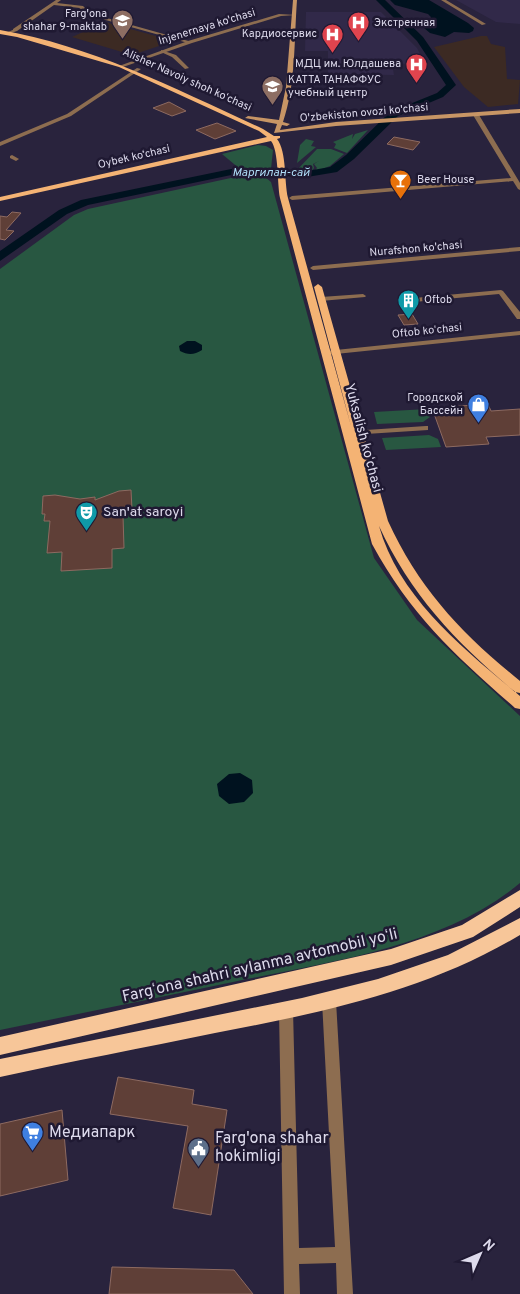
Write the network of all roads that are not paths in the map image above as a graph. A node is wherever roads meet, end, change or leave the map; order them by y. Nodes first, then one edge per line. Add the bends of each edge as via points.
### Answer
1 (59, 0) edge
2 (296, 0) edge
3 (443, 0) edge
4 (53, 4) junction
5 (294, 16) junction
6 (484, 24) dead end
7 (0, 31) edge
8 (13, 32) junction
9 (190, 42) junction
10 (163, 51) junction
11 (124, 64) junction
12 (187, 68) dead end
13 (137, 70) junction
14 (520, 111) edge
15 (476, 115) junction
16 (248, 118) junction
17 (398, 121) junction
18 (282, 123) junction
19 (336, 124) junction
20 (275, 135) junction
21 (0, 144) edge
22 (287, 144) dead end
23 (288, 160) dead end
24 (284, 169) junction
25 (514, 179) junction
26 (284, 182) junction
27 (520, 188) edge
28 (0, 194) edge
29 (292, 198) junction
30 (0, 199) edge
31 (520, 249) edge
32 (313, 268) junction
33 (363, 296) dead end
34 (321, 299) junction
35 (414, 300) dead end
36 (520, 317) edge
37 (520, 333) edge
38 (332, 352) junction
39 (426, 428) dead end
40 (366, 432) dead end
41 (520, 688) edge
42 (520, 704) edge
43 (520, 898) edge
44 (520, 926) edge
45 (329, 1001) junction
46 (286, 1010) junction
47 (0, 1046) edge
48 (0, 1068) edge
49 (342, 1255) junction
50 (291, 1256) junction
51 (292, 1294) edge
52 (345, 1294) edge

1 - 4 street
2 - 5 main road
3 - 6 street
4 - 8 street
4 - 9 street via 82,7 79,11
5 - 9 street, Injenernaya ko'chasi via 281,16
5 - 18 main road
7 - 8 main road, Alisher Navoiy shoh koʻchasi
8 - 11 main road, Alisher Navoiy shoh koʻchasi
9 - 10 street, Injenernaya ko'chasi
10 - 11 street, Injenernaya ko'chasi
10 - 12 street
11 - 13 main road, Alisher Navoiy shoh koʻchasi
13 - 16 main road, Alisher Navoiy shoh koʻchasi
13 - 20 main road, Alisher Navoiy shoh koʻchasi
13 - 21 street via 69,115
14 - 15 main road, O'zbekiston ovozi ko'chasi
15 - 17 main road, O'zbekiston ovozi ko'chasi
15 - 25 street
16 - 18 main road
16 - 20 main road, Alisher Navoiy shoh koʻchasi
17 - 19 main road, O'zbekiston ovozi ko'chasi
17 - 20 main road, O'zbekiston ovozi ko'chasi
18 - 19 main road
18 - 20 main road
19 - 20 main road, O'zbekiston ovozi ko'chasi
20 - 22 main road
20 - 24 main road, Yuksalish koʻchasi
20 - 28 main road, Oybek ko‘chasi
20 - 30 main road, Oybek ko‘chasi
23 - 24 main road, Yuksalish koʻchasi
24 - 26 main road, Yuksalish koʻchasi
25 - 27 street
25 - 29 street
26 - 29 main road, Yuksalish koʻchasi
26 - 38 main road, Yuksalish koʻchasi
29 - 32 main road, Yuksalish koʻchasi
31 - 32 street, Nurafshon ko'chasi
32 - 34 main road, Yuksalish koʻchasi
33 - 34 street
34 - 38 main road, Yuksalish koʻchasi
35 - 36 street via 501,292
37 - 38 street, Oftob koʻchasi
38 - 41 main road, Yuksalish koʻchasi via 382,521 402,566 442,618 484,660
38 - 42 main road, Yuksalish koʻchasi via 372,523 390,570 430,624
39 - 40 street
43 - 47 highway, Fargʻona shahri aylanma avtomobil yoʻli via 468,931 391,957
44 - 45 highway via 481,950 443,965
45 - 46 highway
45 - 49 street
46 - 48 highway
46 - 50 street
49 - 50 street
49 - 52 street
50 - 51 street

